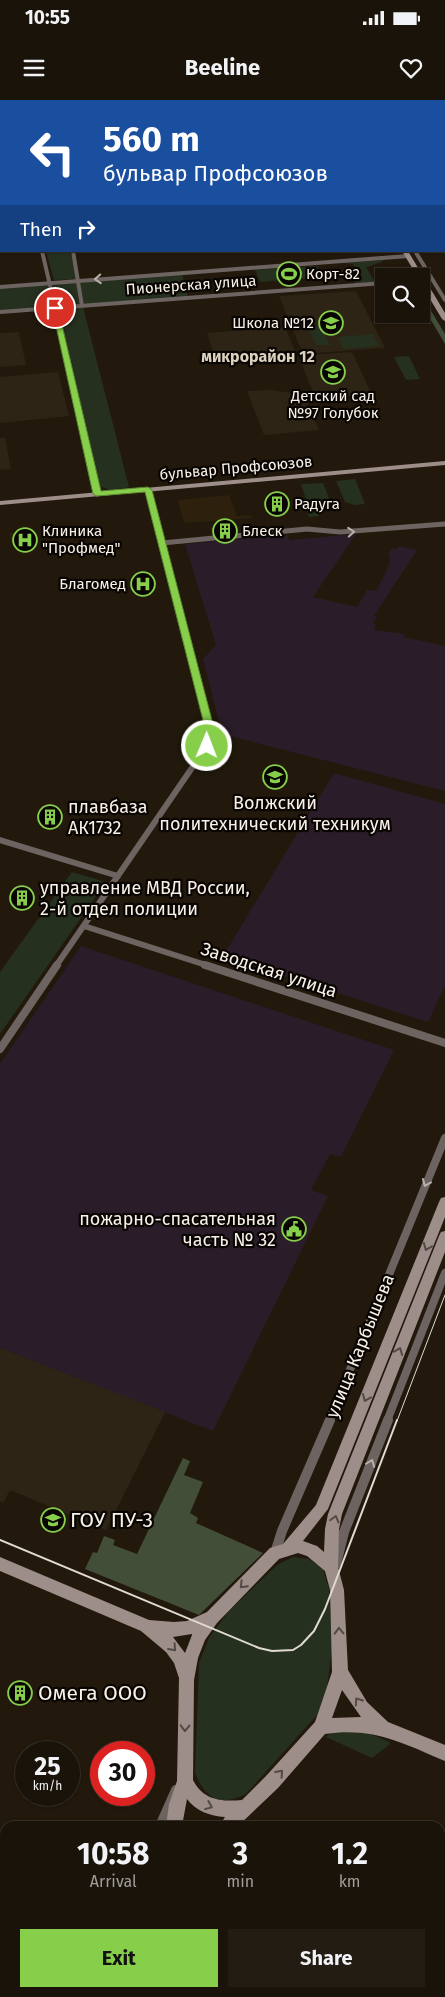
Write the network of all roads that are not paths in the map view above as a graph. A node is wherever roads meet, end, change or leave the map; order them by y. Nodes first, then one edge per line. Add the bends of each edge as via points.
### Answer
1 (42, 252) edge
2 (73, 252) edge
3 (416, 252) edge
4 (407, 254) edge
5 (415, 268) edge
6 (79, 280) junction
7 (50, 283) junction
8 (375, 284) edge
9 (0, 287) edge
10 (430, 293) edge
11 (443, 294) edge
12 (445, 300) edge
13 (82, 306) junction
14 (55, 308) junction
15 (0, 312) edge
16 (445, 319) edge
17 (445, 463) edge
18 (148, 490) junction
19 (97, 494) junction
20 (0, 503) edge
21 (445, 524) edge
22 (162, 543) junction
23 (0, 840) edge
24 (118, 876) junction
25 (84, 926) junction
26 (445, 1043) edge
27 (0, 1048) edge
28 (445, 1138) edge
29 (445, 1202) edge
30 (445, 1236) edge
31 (445, 1273) edge
32 (281, 1550) junction
33 (0, 1564) edge
34 (332, 1571) junction
35 (212, 1618) junction
36 (146, 1626) junction
37 (340, 1672) junction
38 (186, 1680) junction
39 (321, 1726) junction
40 (382, 1726) junction
41 (445, 1753) edge
42 (185, 1778) junction
43 (246, 1808) junction
44 (162, 1821) edge
45 (175, 1821) edge
46 (232, 1821) edge
47 (237, 1821) edge

1 - 7 street
2 - 6 street
3 - 11 street
4 - 5 street
4 -> 6 street, Пионерская улица
6 - 7 street, Пионерская улица
6 - 13 street
7 - 9 street, Пионерская улица
7 - 14 street
8 - 13 street, Пионерская улица
10 - 16 street
11 - 12 street
13 - 14 street, Пионерская улица
14 - 15 street, Пионерская улица
14 - 19 street
17 - 18 street, бульвар Профсоюзов
18 - 19 street, бульвар Профсоюзов
18 - 22 street
19 - 20 street, бульвар Профсоюзов
22 -> 21 street via 307,529 340,532
22 - 24 street via 210,732 207,746 198,761
23 - 24 street
24 - 25 street
25 - 26 street, Заводская улица
25 - 27 street
28 -> 32 street, улица Карбышева via 282,1531
29 -> 32 street, улица Карбышева via 321,1509
34 -> 30 street via 332,1529 336,1514
34 -> 31 street via 344,1532
32 - 34 street via 298,1546 312,1550
32 -> 35 street, улица Карбышева
33 - 36 street
37 -> 34 street via 337,1590
35 - 36 street via 174,1631
35 - 38 street, улица Карбышева via 199,1635
36 -> 38 street via 176,1650 182,1659
37 - 39 street
40 -> 37 street via 362,1707
38 -> 42 street, улица Карбышева
39 - 40 street via 350,1723
43 -> 39 street
40 - 41 street
42 -> 43 street via 189,1791 198,1801 214,1809
42 - 44 street, улица Карбышева
42 - 45 street, улица Карбышева
43 - 46 street
43 - 47 street

